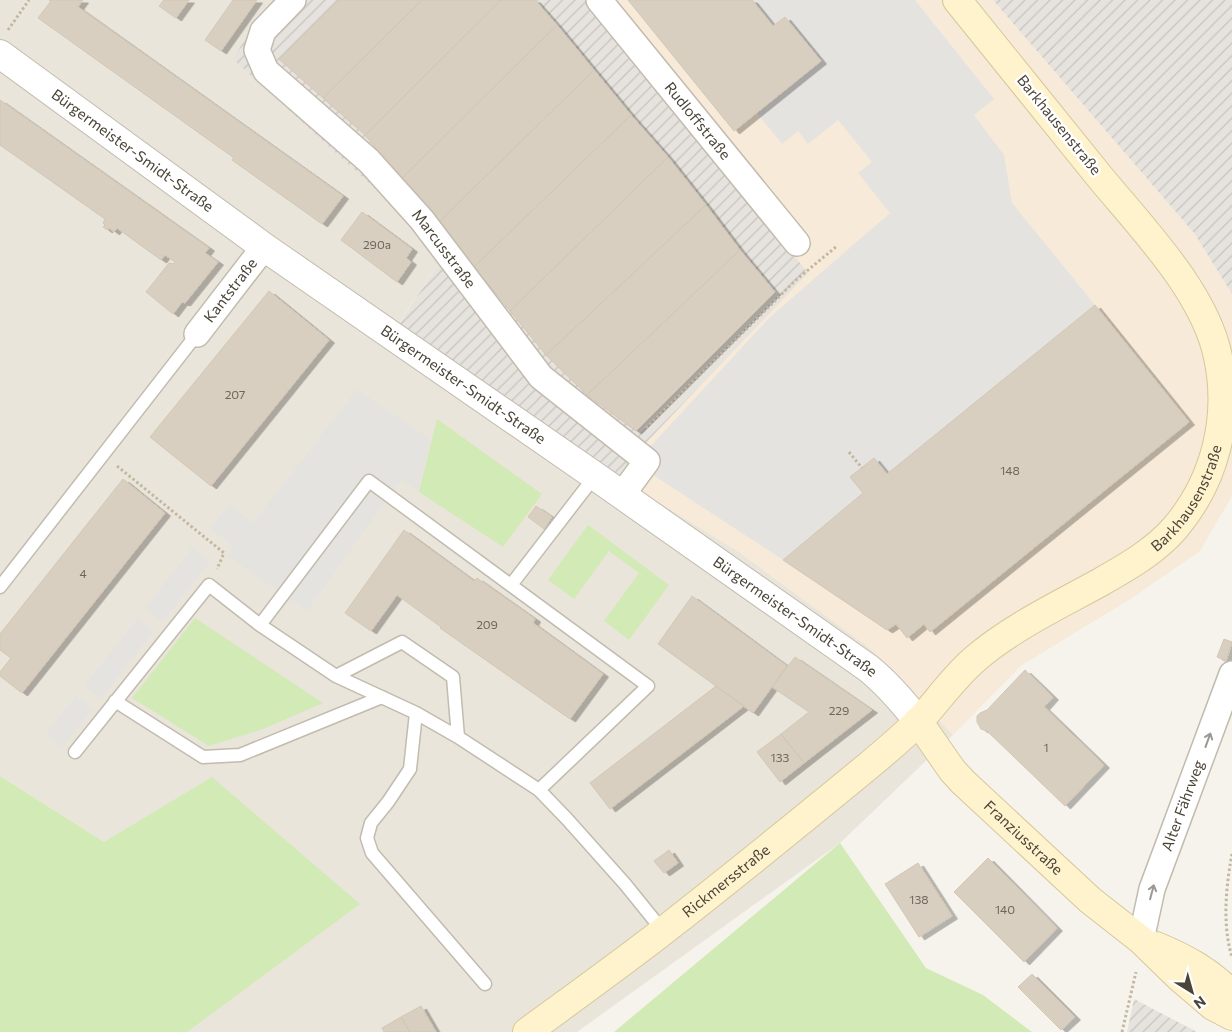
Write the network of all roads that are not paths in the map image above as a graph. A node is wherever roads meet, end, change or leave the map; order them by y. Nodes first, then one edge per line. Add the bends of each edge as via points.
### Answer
1 (293, 0) edge
2 (598, 0) edge
3 (957, 0) edge
4 (3, 43) edge
5 (797, 243) dead end
6 (264, 247) junction
7 (197, 334) joint
8 (1225, 449) edge
9 (595, 476) junction
10 (622, 495) junction
11 (511, 585) junction
12 (0, 587) edge
13 (260, 625) junction
14 (1232, 674) edge
15 (336, 676) junction
16 (382, 697) junction
17 (115, 701) junction
18 (416, 713) junction
19 (918, 722) junction
20 (458, 737) junction
21 (75, 752) dead end
22 (539, 790) junction
23 (663, 931) junction
24 (1141, 940) junction
25 (486, 984) dead end
26 (1232, 995) edge
27 (1232, 1016) edge
28 (528, 1032) edge

1 - 10 street, Marcusstraße via 263,31 256,50 266,71 368,161 422,220 541,377 647,461
2 - 5 street, Rudloffstraße
3 - 8 main road, Barkhausenstraße via 1150,238 1199,305 1211,333 1221,372
4 - 6 street, Bürgermeister-Smidt-Straße
6 - 7 street, Kantstraße
6 - 9 street, Bürgermeister-Smidt-Straße
7 - 12 lane
8 - 19 main road, Barkhausenstraße via 1190,508 1156,548 1015,630 976,658
9 - 10 street, Bürgermeister-Smidt-Straße
9 - 11 lane
10 - 19 street, Bürgermeister-Smidt-Straße via 880,677
11 - 13 lane via 369,481
11 - 22 lane via 648,686
13 - 15 lane
13 - 17 lane via 209,585
24 -> 14 street, Alter Fährweg via 1152,889
15 - 16 lane
15 - 20 lane via 402,642 453,677
16 - 17 lane via 240,755 203,757
16 - 18 lane
17 - 21 lane
18 - 20 lane
18 - 25 lane via 410,769 371,824 367,838 372,853
19 - 23 main road, Rickmersstraße
19 - 24 main road, Franziusstraße via 963,782 1090,900
20 - 22 lane
22 - 23 lane
23 - 28 main road, Rickmersstraße
24 - 26 main road, Franziusstraße via 1189,960
24 - 27 main road, Franziusstraße via 1213,1006

